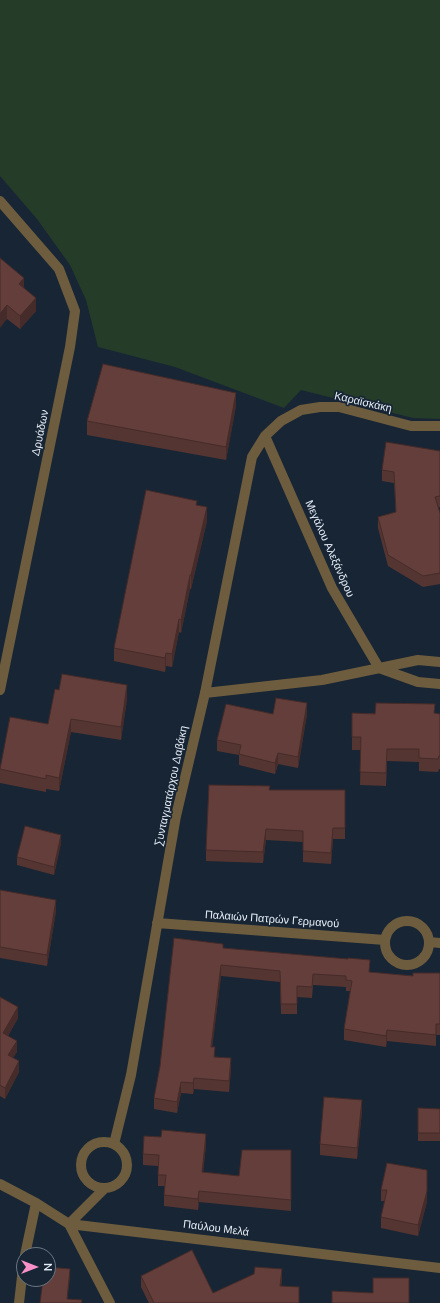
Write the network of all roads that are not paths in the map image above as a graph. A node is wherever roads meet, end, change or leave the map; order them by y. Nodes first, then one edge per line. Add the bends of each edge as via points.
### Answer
1 (0, 201) edge
2 (440, 426) edge
3 (265, 436) junction
4 (440, 662) edge
5 (379, 668) junction
6 (440, 684) edge
7 (0, 690) edge
8 (204, 693) junction
9 (157, 923) junction
10 (385, 940) junction
11 (435, 942) edge
12 (114, 1144) junction
13 (0, 1184) edge
14 (105, 1188) junction
15 (36, 1203) junction
16 (69, 1224) junction
17 (27, 1247) edge
18 (440, 1268) edge
19 (21, 1287) edge
20 (19, 1303) edge
21 (110, 1303) edge

1 - 7 street, Δρυάδων via 59,269 75,310 70,347
2 - 3 street, Καραϊσκάκη via 411,426 339,407 320,406 301,410 281,421
3 - 5 street, Μεγάλου Αλεξάνδρου via 332,588
3 - 8 street, Συνταγματάρχου Δαβάκη via 252,457
4 - 5 street via 418,660
5 - 6 street via 418,682
5 - 8 street via 322,680
8 - 9 street, Συνταγματάρχου Δαβάκη via 176,816
9 - 10 street, Παλαιών Πατρών Γερμανού
9 - 12 street, Συνταγματάρχου Δαβάκη via 131,1075
10 - 11 street via 392,927 404,921 419,924
10 - 11 street via 388,954 393,960 407,965 420,961
12 - 14 street via 122,1150 127,1160 127,1170 123,1179 115,1186
12 - 14 street via 105,1142 88,1148 81,1165 85,1178 96,1187
13 - 15 street, Παύλου Μελά
14 - 16 street
15 - 16 street, Παύλου Μελά
15 - 17 street
16 - 18 street, Παύλου Μελά
16 - 21 street
19 - 20 street

